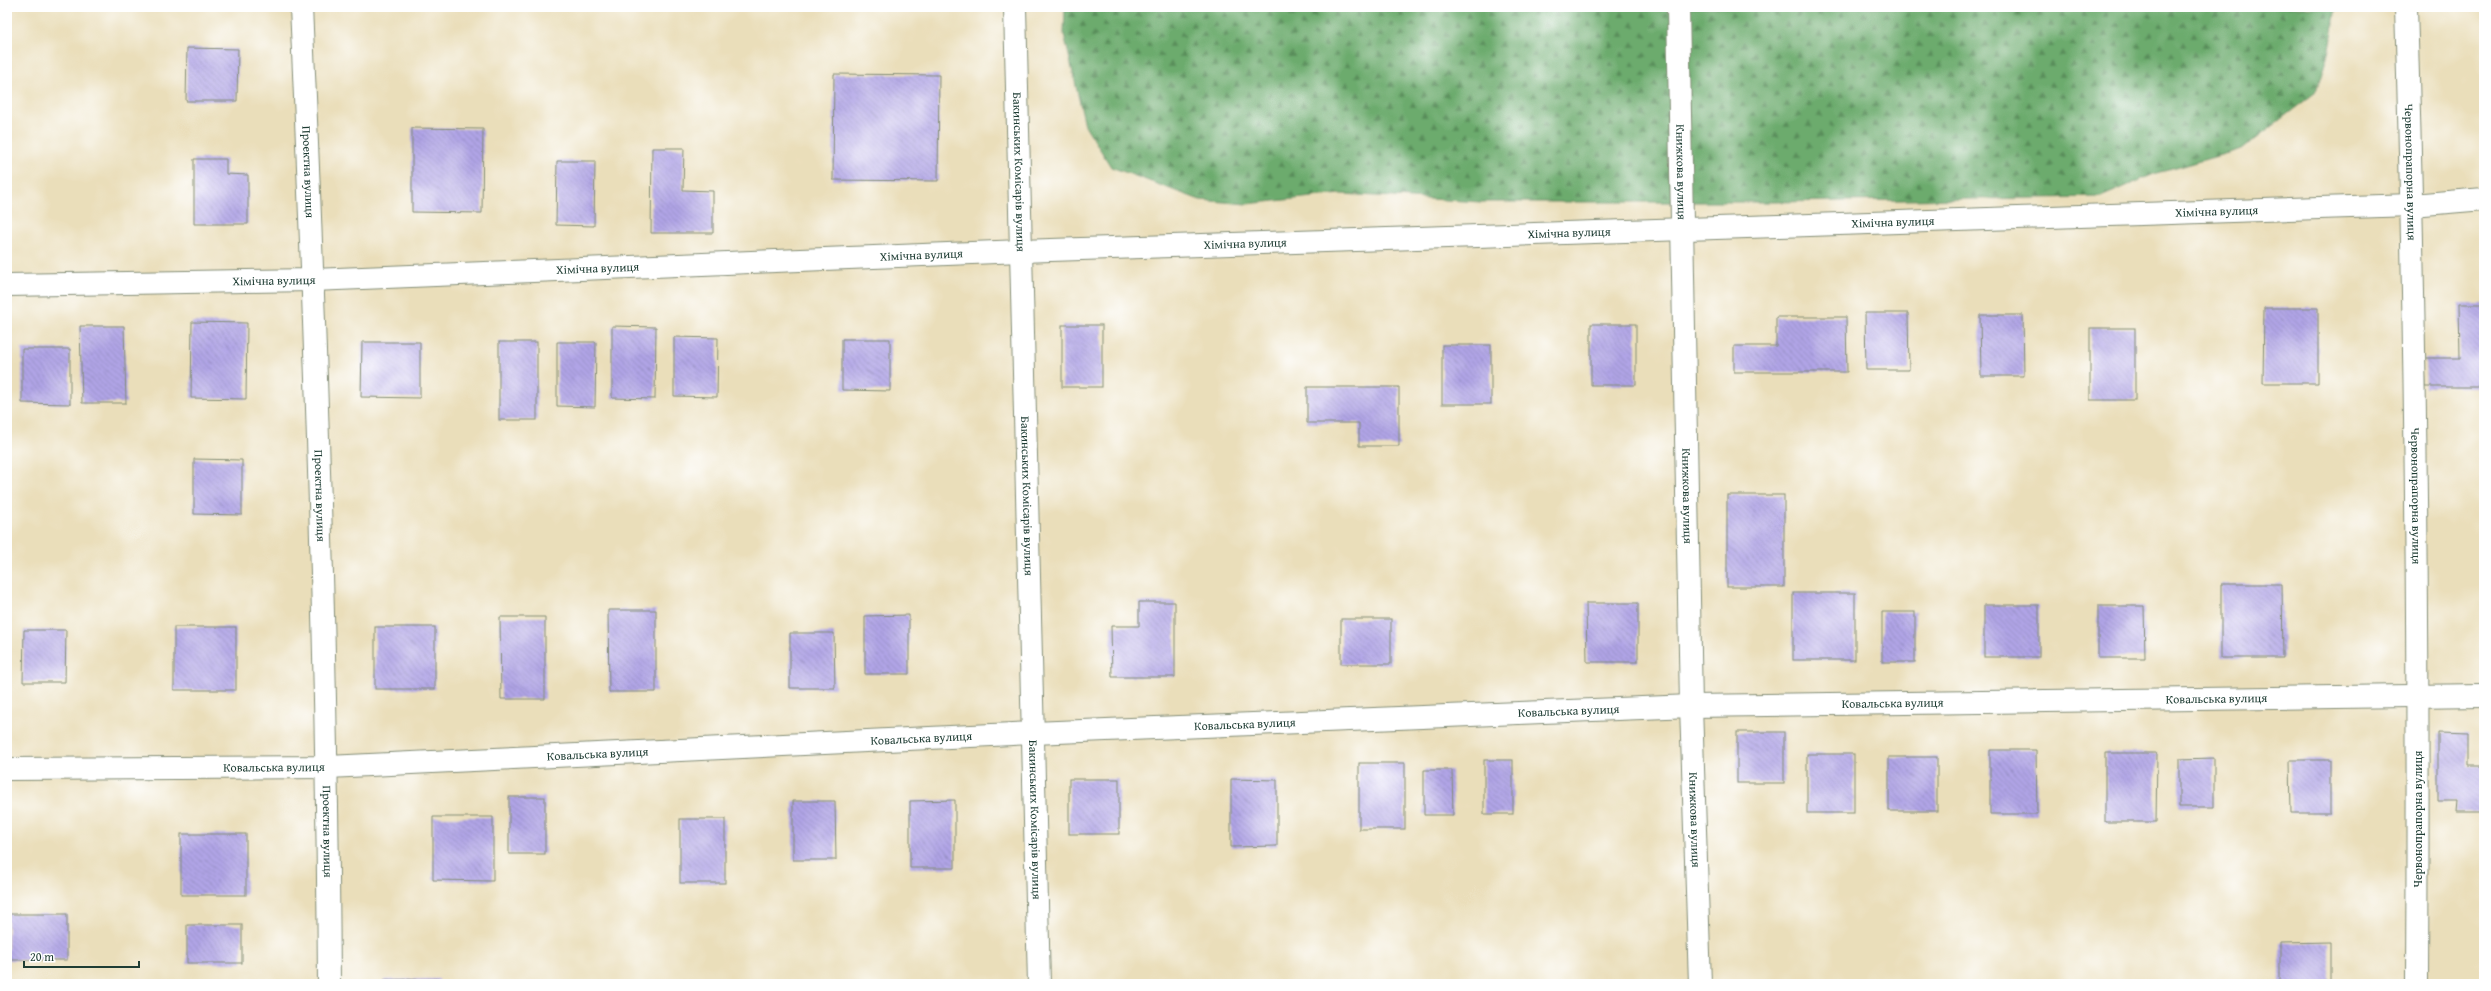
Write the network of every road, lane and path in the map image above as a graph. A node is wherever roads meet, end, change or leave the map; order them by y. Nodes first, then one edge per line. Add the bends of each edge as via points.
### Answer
1 (301, 7) edge
2 (1015, 7) edge
3 (1678, 7) edge
4 (2406, 7) edge
5 (2484, 199) edge
6 (2412, 205) junction
7 (1681, 229) junction
8 (1021, 251) junction
9 (313, 280) junction
10 (7, 285) edge
11 (2484, 695) edge
12 (2419, 696) junction
13 (1692, 706) junction
14 (1033, 733) junction
15 (328, 767) junction
16 (7, 769) edge
17 (330, 984) edge
18 (1040, 984) edge
19 (1700, 984) edge
20 (2417, 984) edge

1 - 9 street, Проектна вулиця
2 - 8 street, Бакинських Комісарів вулиця
3 - 7 street, Книжкова вулиця
4 - 6 street, Червонопрапорна вулиця
5 - 6 street, Хімічна вулиця
6 - 7 street, Хімічна вулиця
6 - 12 street, Червонопрапорна вулиця
7 - 8 street, Хімічна вулиця
7 - 13 street, Книжкова вулиця
8 - 9 street, Хімічна вулиця
8 - 14 street, Бакинських Комісарів вулиця
9 - 10 street, Хімічна вулиця
9 - 15 street, Проектна вулиця
11 - 12 street, Ковальська вулиця
12 - 13 street, Ковальська вулиця
12 - 20 street, Червонопрапорна вулиця
13 - 14 street, Ковальська вулиця
13 - 19 street, Книжкова вулиця
14 - 15 street, Ковальська вулиця
14 - 18 street, Бакинських Комісарів вулиця
15 - 16 street, Ковальська вулиця
15 - 17 street, Проектна вулиця

